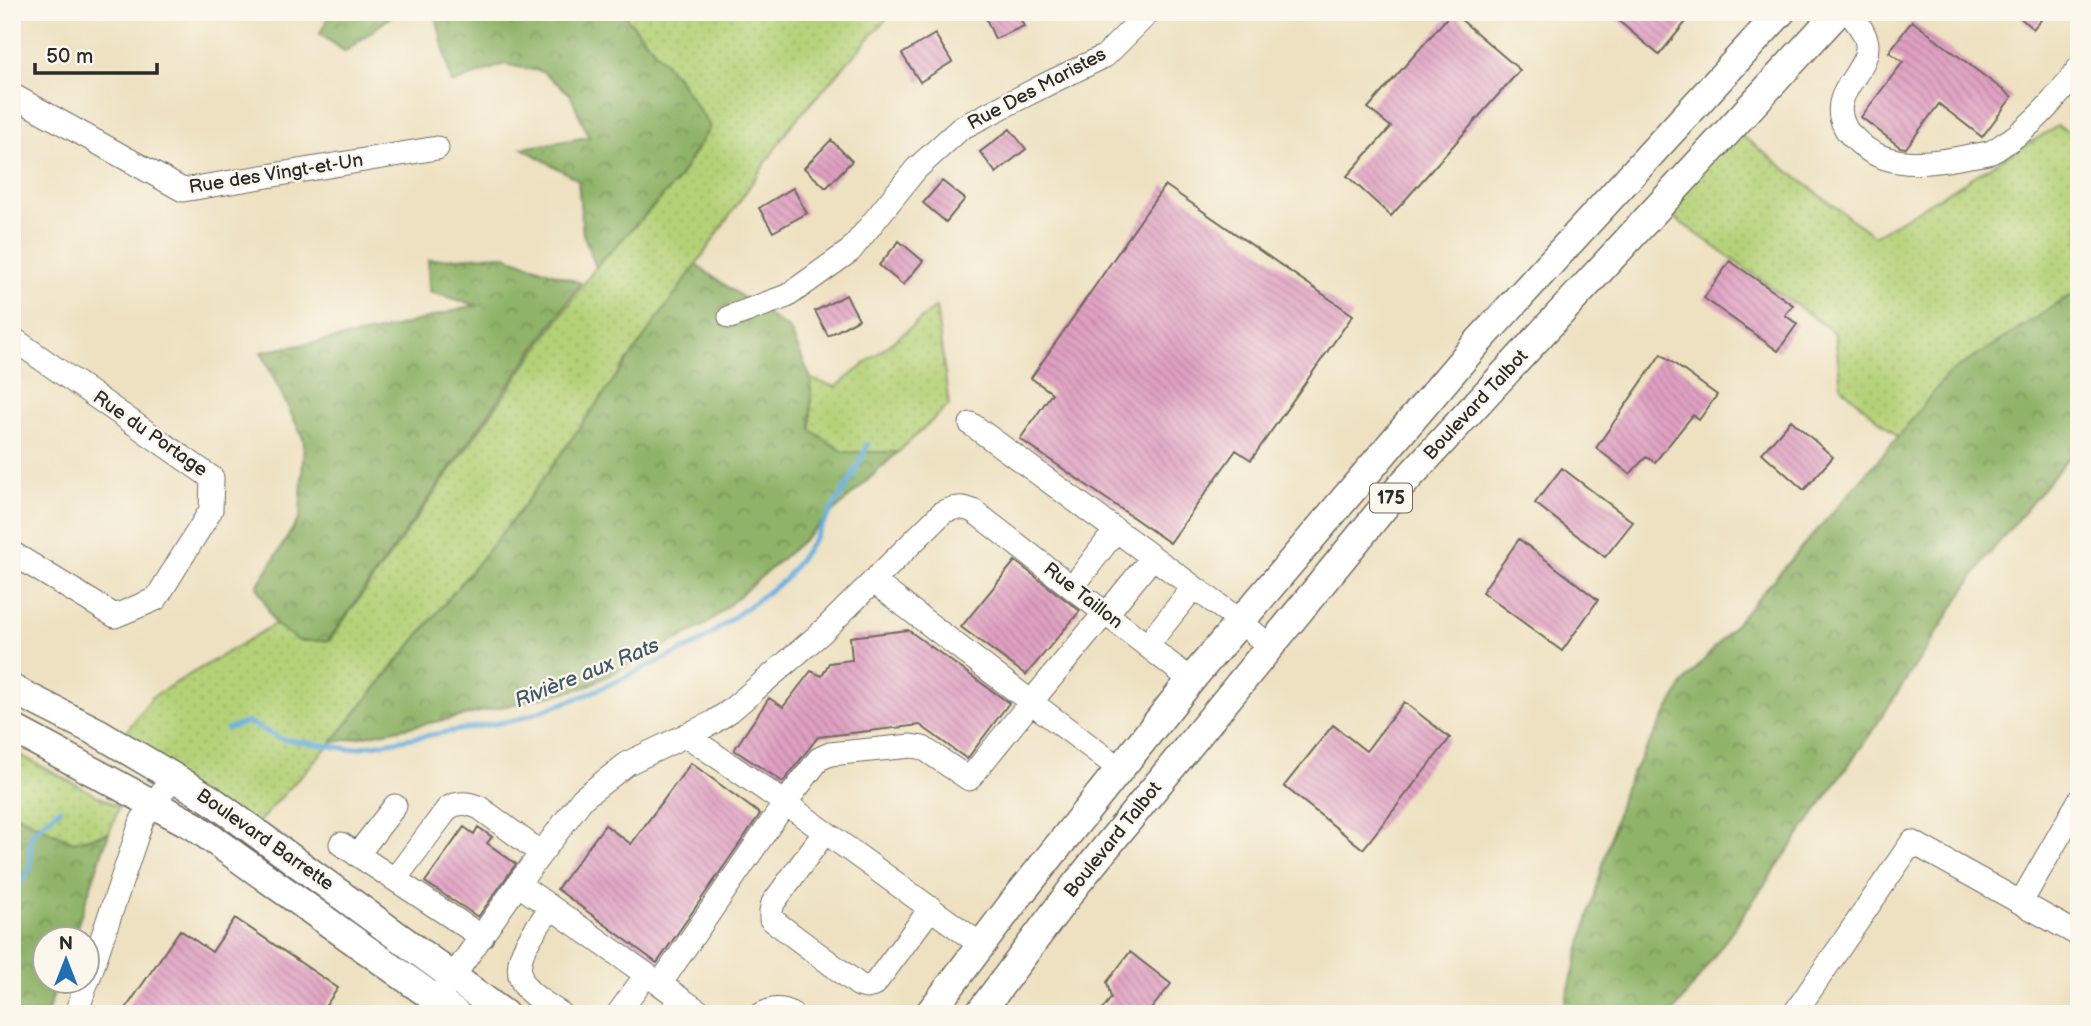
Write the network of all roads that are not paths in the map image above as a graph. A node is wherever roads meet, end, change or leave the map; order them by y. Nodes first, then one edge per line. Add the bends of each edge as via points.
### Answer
1 (1149, 12) edge
2 (1781, 12) edge
3 (1838, 12) edge
4 (1849, 12) edge
5 (2079, 68) edge
6 (12, 95) edge
7 (437, 148) dead end
8 (730, 317) dead end
9 (12, 338) edge
10 (971, 424) dead end
11 (1115, 531) junction
12 (12, 553) edge
13 (1152, 558) junction
14 (1078, 580) dead end
15 (874, 582) junction
16 (1193, 588) junction
17 (1109, 609) junction
18 (1240, 621) junction
19 (1153, 638) dead end
20 (1270, 647) junction
21 (1191, 680) junction
22 (12, 689) edge
23 (1031, 702) junction
24 (12, 728) edge
25 (685, 735) junction
26 (1120, 769) junction
27 (173, 777) junction
28 (2079, 802) edge
29 (152, 803) junction
30 (785, 803) junction
31 (394, 806) dead end
32 (825, 832) junction
33 (541, 853) junction
34 (395, 879) junction
35 (518, 884) junction
36 (2021, 902) junction
37 (551, 907) junction
38 (931, 908) junction
39 (2079, 935) edge
40 (102, 936) edge
41 (482, 937) junction
42 (981, 945) junction
43 (454, 977) junction
44 (653, 979) junction
45 (82, 995) edge
46 (676, 1006) edge
47 (440, 1009) edge
48 (1802, 1011) edge
49 (76, 1014) edge
50 (504, 1014) edge
51 (562, 1014) edge
52 (618, 1014) edge
53 (703, 1014) edge
54 (762, 1014) edge
55 (792, 1014) edge
56 (929, 1014) edge
57 (979, 1014) edge

1 - 8 street, Rue Des Maristes via 1105,56 961,128 916,169 849,251 787,296
2 - 18 main road, Boulevard Talbot / 175 via 1476,343
3 - 20 main road, Boulevard Talbot / 175 via 1401,486
4 - 5 street via 1867,47 1841,100 1840,114 1860,145 1880,158 1937,162 1992,152 2053,103
6 - 7 street, Rue des Vingt-et-Un via 183,190
9 - 12 street, Rue du Portage via 212,478 211,510 156,599 116,616
10 - 11 street
11 - 13 street
11 - 14 street
13 - 16 street
13 - 17 street
15 - 17 street, Rue Taillon via 943,512 965,507
15 - 23 street
15 - 25 street via 821,634 730,710
16 - 18 street
16 - 19 street
17 - 21 street, Rue Taillon
17 - 23 street
18 - 20 street
18 - 21 main road, Boulevard Talbot / 175
20 - 57 main road, Boulevard Talbot / 175 via 1077,883
21 - 26 main road, Boulevard Talbot / 175
22 - 27 main road, Boulevard Barrette
23 - 26 street
23 - 30 street via 969,779 923,748 830,754 819,760
24 - 29 main road, Boulevard Barrette
25 - 30 street
25 - 33 street via 602,781 583,798
26 - 42 main road, Boulevard Talbot / 175
27 - 29 street
27 - 43 main road, Boulevard Barrette via 210,799
28 - 36 street
29 - 40 street via 139,826
29 - 47 main road, Boulevard Barrette via 194,826
30 - 32 street
30 - 44 street
31 - 34 street via 349,849
32 - 38 street
32 - 38 street via 773,903 771,919 859,985 874,985
33 - 34 street via 480,808 458,803 448,808
33 - 35 street
34 - 41 street
35 - 37 street
35 - 41 street
36 - 39 street
36 - 48 street via 1912,842
37 - 44 street
37 - 51 street via 521,954 519,973 532,994
38 - 42 street
41 - 43 street
42 - 56 main road, Boulevard Talbot / 175
43 - 47 street
43 - 50 main road, Boulevard Barrette
44 - 46 street
44 - 52 street
45 - 49 street
46 - 53 street
54 - 55 street via 773,1009

